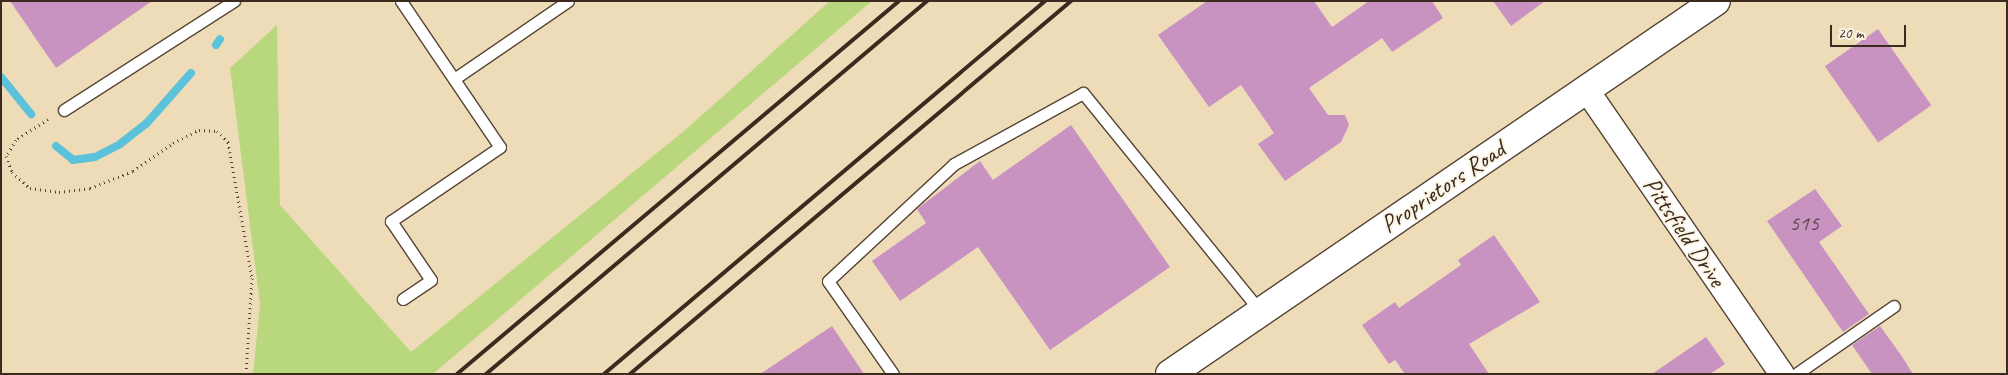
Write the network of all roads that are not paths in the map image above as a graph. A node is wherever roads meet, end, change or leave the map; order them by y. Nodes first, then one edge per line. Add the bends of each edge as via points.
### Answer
1 (234, 1) edge
2 (401, 1) edge
3 (568, 1) edge
4 (1716, 1) edge
5 (454, 79) junction
6 (1586, 89) junction
7 (64, 110) road end
8 (403, 299) dead end
9 (1894, 306) dead end
10 (1261, 312) junction
11 (893, 374) edge
12 (1170, 374) edge
13 (1782, 374) edge
14 (1796, 374) edge

1 - 7 lane
2 - 5 lane
3 - 5 lane
4 - 6 street, Proprietors Road
5 - 8 lane via 500,147 391,221 431,280
6 - 10 street, Proprietors Road
6 - 13 street, Pittsfield Drive
9 - 14 lane
10 - 11 lane via 1082,93 954,164 828,282
10 - 12 street, Proprietors Road

